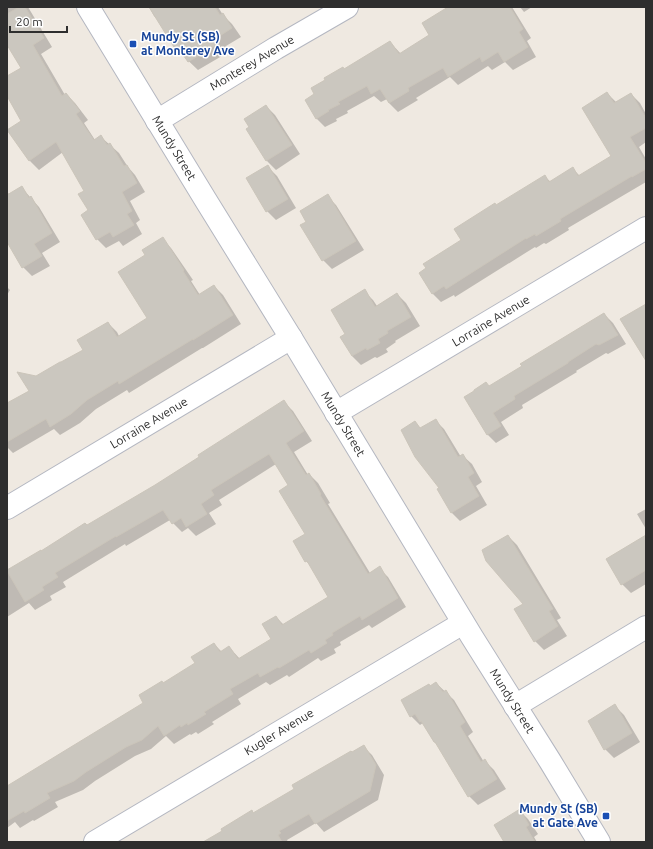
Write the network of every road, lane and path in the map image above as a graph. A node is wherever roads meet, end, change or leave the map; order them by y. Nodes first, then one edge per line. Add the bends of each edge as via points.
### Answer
1 (88, 7) edge
2 (347, 7) edge
3 (158, 121) junction
4 (646, 228) edge
5 (291, 338) junction
6 (336, 413) junction
7 (7, 508) edge
8 (463, 623) junction
9 (646, 627) edge
10 (515, 706) junction
11 (96, 842) edge
12 (599, 842) edge

1 - 3 street, Mundy Street
2 - 3 street, Monterey Avenue
3 - 5 street, Mundy Street
4 - 6 street, Lorraine Avenue
5 - 6 street, Mundy Street
5 - 7 street, Lorraine Avenue
6 - 8 street, Mundy Street
8 - 10 street, Mundy Street
8 - 11 street, Kugler Avenue
9 - 10 street
10 - 12 street, Mundy Street

